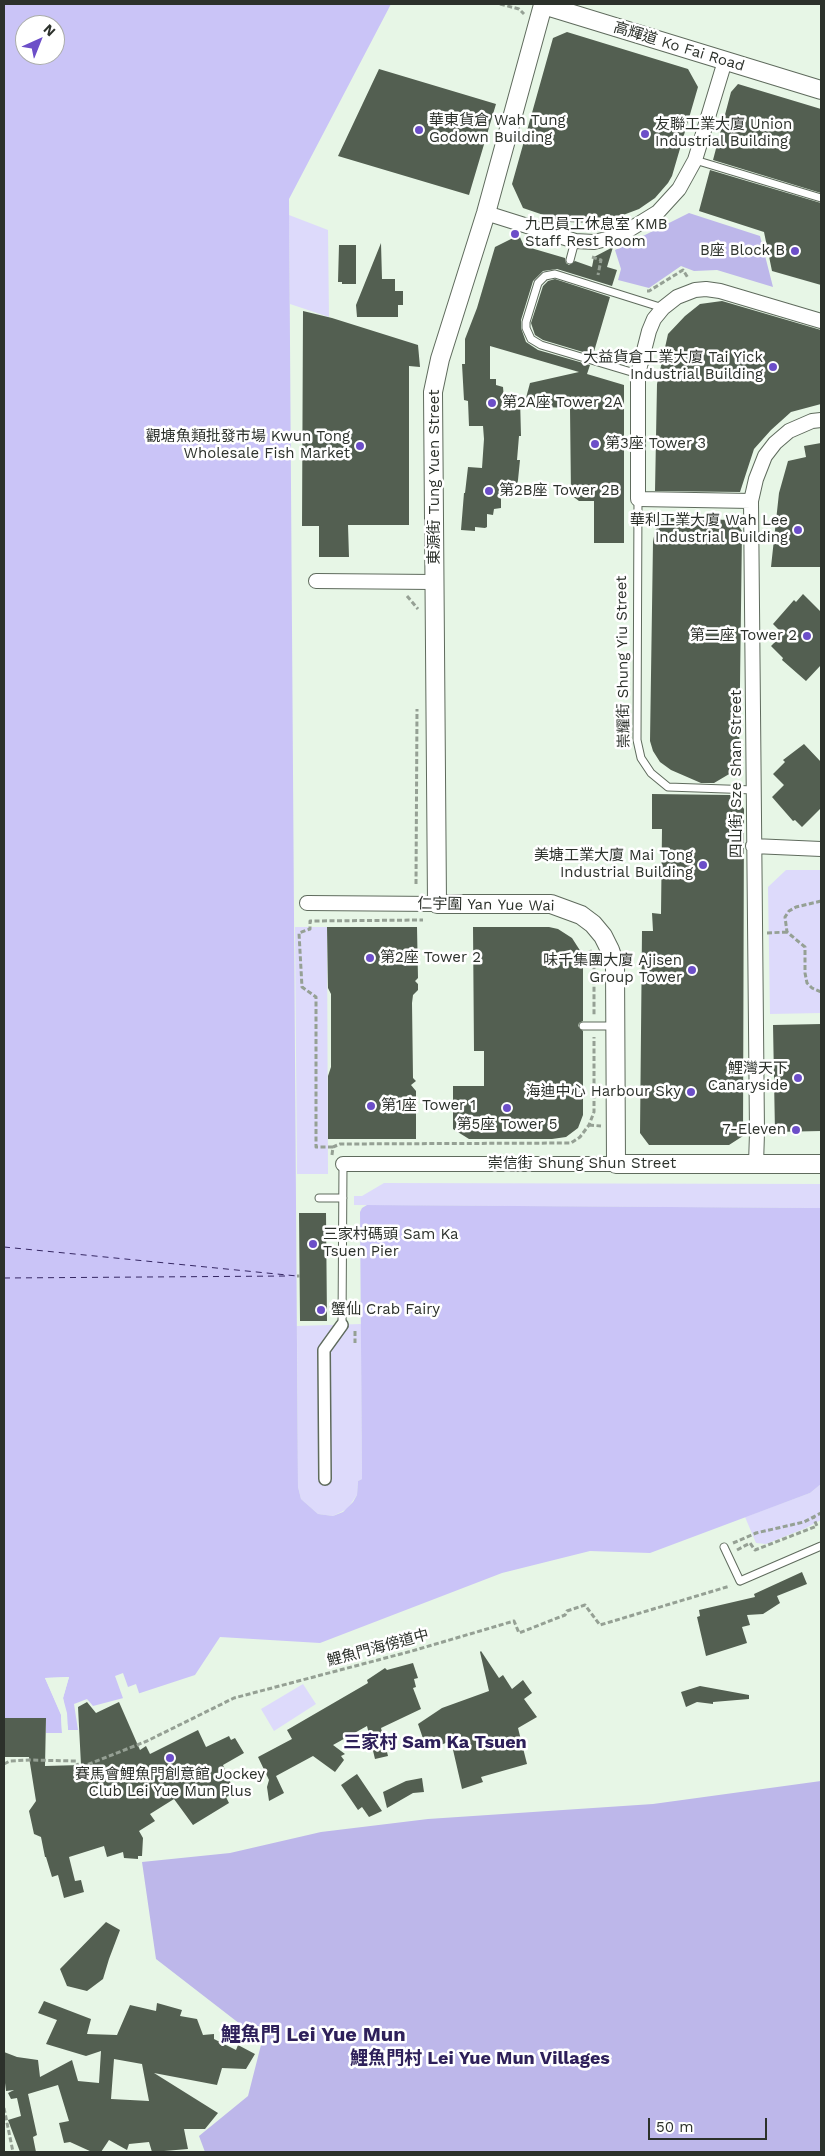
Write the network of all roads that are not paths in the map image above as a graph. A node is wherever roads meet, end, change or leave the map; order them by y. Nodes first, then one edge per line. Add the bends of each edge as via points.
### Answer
1 (540, 4) edge
2 (724, 61) junction
3 (821, 90) edge
4 (695, 160) junction
5 (821, 198) edge
6 (486, 213) junction
7 (575, 241) junction
8 (570, 260) dead end
9 (663, 308) junction
10 (821, 321) edge
11 (638, 374) junction
12 (821, 420) edge
13 (638, 499) junction
14 (751, 500) junction
15 (316, 582) dead end
16 (434, 582) junction
17 (754, 790) junction
18 (753, 846) junction
19 (821, 848) edge
20 (307, 903) dead end
21 (437, 904) junction
22 (583, 1026) dead end
23 (615, 1026) junction
24 (337, 1160) joint
25 (616, 1164) junction
26 (756, 1164) junction
27 (821, 1164) edge
28 (318, 1198) dead end
29 (343, 1198) junction
30 (342, 1325) joint
31 (325, 1479) dead end
32 (821, 1546) edge
33 (726, 1551) road end

1 - 2 street, 高輝道 Ko Fai Road
1 - 6 street, 東源街 Tung Yuen Street
2 - 3 street, 高輝道 Ko Fai Road
2 - 4 street
4 - 5 lane
4 - 7 street via 679,189 658,212 619,236 594,242
6 - 7 street
6 - 16 street, 東源街 Tung Yuen Street via 449,327 433,392
7 - 8 lane
9 - 10 street, 崇耀街 Shung Yiu Street via 677,297 695,290 713,290
9 - 11 street, 崇耀街 Shung Yiu Street via 649,331
9 - 11 lane via 555,274 538,283 526,322 528,334 536,343
11 - 13 street, 崇耀街 Shung Yiu Street
12 - 14 street, 四山街 Sze Shan Street via 789,430 775,443 765,456
13 - 14 street
13 - 17 lane, 崇耀街 Shung Yiu Street via 638,740 641,758 651,773 668,787
14 - 17 street, 四山街 Sze Shan Street
15 - 16 street
16 - 21 street, 東源街 Tung Yuen Street
17 - 18 street, 四山街 Sze Shan Street
18 - 19 street
18 - 26 street, 四山街 Sze Shan Street
20 - 21 street, 仁宇圍 Yan Yue Wai
21 - 23 street, 仁宇圍 Yan Yue Wai via 551,904 580,914 603,936 613,958
22 - 23 lane
23 - 25 street, 仁宇圍 Yan Yue Wai
24 - 25 street, 崇信街 Shung Shun Street
24 - 29 lane
25 - 26 street, 崇信街 Shung Shun Street
26 - 27 street, 崇信街 Shung Shun Street
28 - 29 lane
29 - 30 lane
30 - 31 street via 324,1350
32 - 33 lane via 740,1581

